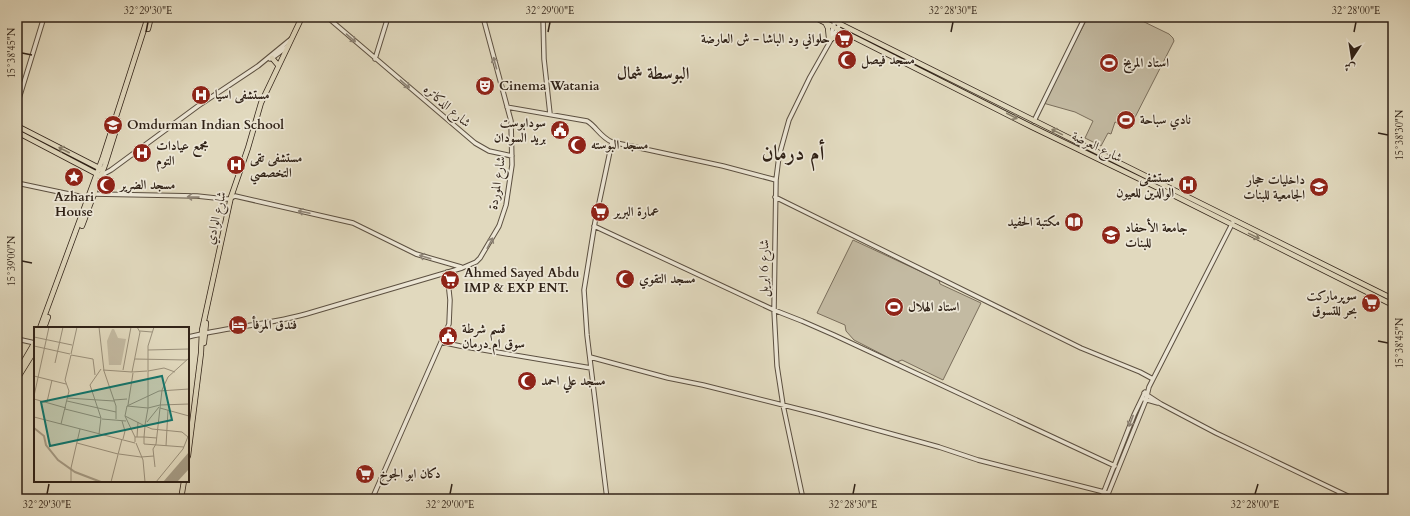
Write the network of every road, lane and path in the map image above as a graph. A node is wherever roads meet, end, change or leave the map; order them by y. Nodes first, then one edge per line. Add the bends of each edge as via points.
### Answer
1 (44, 17) edge
2 (148, 17) edge
3 (151, 17) edge
4 (302, 17) edge
5 (327, 17) edge
6 (388, 17) edge
7 (483, 17) edge
8 (543, 17) edge
9 (814, 17) edge
10 (1085, 17) edge
11 (825, 20) edge
12 (836, 25) junction
13 (846, 32) junction
14 (293, 38) junction
15 (829, 42) junction
16 (289, 46) junction
17 (269, 59) junction
18 (376, 59) junction
19 (278, 65) junction
20 (17, 105) edge
21 (507, 107) junction
22 (550, 114) junction
23 (1034, 121) junction
24 (17, 126) edge
25 (17, 132) edge
26 (612, 142) junction
27 (512, 156) junction
28 (102, 166) junction
29 (116, 166) junction
30 (98, 176) junction
31 (776, 180) junction
32 (17, 183) edge
33 (93, 194) junction
34 (231, 197) junction
35 (775, 197) junction
36 (88, 198) junction
37 (1233, 223) junction
38 (594, 226) junction
39 (462, 268) junction
40 (447, 272) junction
41 (1385, 298) junction
42 (1393, 299) edge
43 (1393, 305) edge
44 (774, 310) junction
45 (46, 316) junction
46 (40, 327) edge
47 (44, 327) edge
48 (204, 333) junction
49 (189, 337) edge
50 (17, 339) edge
51 (34, 342) edge
52 (441, 342) junction
53 (34, 344) edge
54 (34, 352) edge
55 (590, 357) junction
56 (591, 368) junction
57 (17, 373) edge
58 (17, 379) edge
59 (1153, 379) junction
60 (1146, 394) junction
61 (1142, 398) junction
62 (1146, 400) junction
63 (1161, 404) junction
64 (782, 405) junction
65 (189, 448) edge
66 (1115, 466) junction
67 (184, 482) edge
68 (1106, 493) junction
69 (1346, 498) edge
70 (181, 499) edge
71 (372, 499) edge
72 (607, 499) edge
73 (802, 499) edge
74 (1101, 499) edge
75 (1106, 499) edge
76 (1354, 499) edge

1 - 20 street
2 - 28 main road
3 - 28 main road
4 - 14 main road, شارع الوادي
5 -> 18 street, شارع الدكاتره
6 - 18 street
21 -> 7 street, شارع الموردة
8 - 22 street via 544,59
9 - 11 main road, شارع العرضة
10 - 23 street
11 - 12 main road, شارع العرضة
11 - 15 main road
12 - 13 main road, شارع العرضة
12 - 15 street, شارع 6 ابريل
12 - 23 main road, شارع العرضة
13 - 15 main road
13 -> 37 main road, شارع العرضة via 1032,127
14 - 16 main road, شارع الوادي
14 - 17 street via 269,55
15 - 31 street, شارع 6 ابريل via 789,120 779,156
16 - 17 street
16 - 19 main road, شارع الوادي
17 - 19 main road
17 - 29 street via 198,106
18 -> 27 street, شارع الدكاتره via 474,143 488,151
19 - 34 main road, شارع الوادي via 261,104
21 - 22 street
21 - 27 street, شارع الموردة via 511,121
22 - 26 street via 588,122 602,137
37 -> 23 main road, شارع العرضة
28 -> 24 main road
25 - 30 main road
26 - 31 street
26 - 38 street
39 -> 27 street, شارع الموردة via 480,258 499,226 506,205
28 - 29 street
28 - 30 main road
29 - 30 street
30 - 33 main road
30 - 36 main road
31 - 35 street, شارع 6 ابريل
32 - 36 street
34 -> 33 street via 225,199
33 - 45 main road
39 -> 34 street via 416,254 350,222
34 - 48 main road, شارع الوادي
35 - 44 street, شارع 6 ابريل
35 - 59 street via 1081,348
36 - 45 main road
37 - 41 main road, شارع العرضة
37 - 59 street
38 - 44 street
38 - 55 street via 584,290
39 - 40 street, شارع الموردة
40 - 48 street, شارع الموردة via 283,320
40 - 52 street via 450,320
41 - 42 main road, شارع العرضة
41 - 43 main road, شارع العرضة
44 - 64 street, شارع 6 ابريل
44 - 66 street via 808,323
45 - 46 main road
45 - 47 main road
48 - 49 street, شارع الموردة
48 - 65 main road, شارع الوادي
50 - 51 street
52 - 56 street
52 - 71 street
53 - 57 main road
54 - 58 main road
55 - 56 street
55 - 64 street
56 - 72 street
59 - 60 street
60 - 61 street
60 - 62 street
60 - 63 street
61 - 62 street
61 -> 66 street
62 - 63 street
62 - 68 street
63 - 69 street
64 - 68 street
64 - 73 street, شارع 6 ابريل
66 - 68 street
67 - 70 main road
68 - 74 street
68 - 75 street
69 - 76 street

